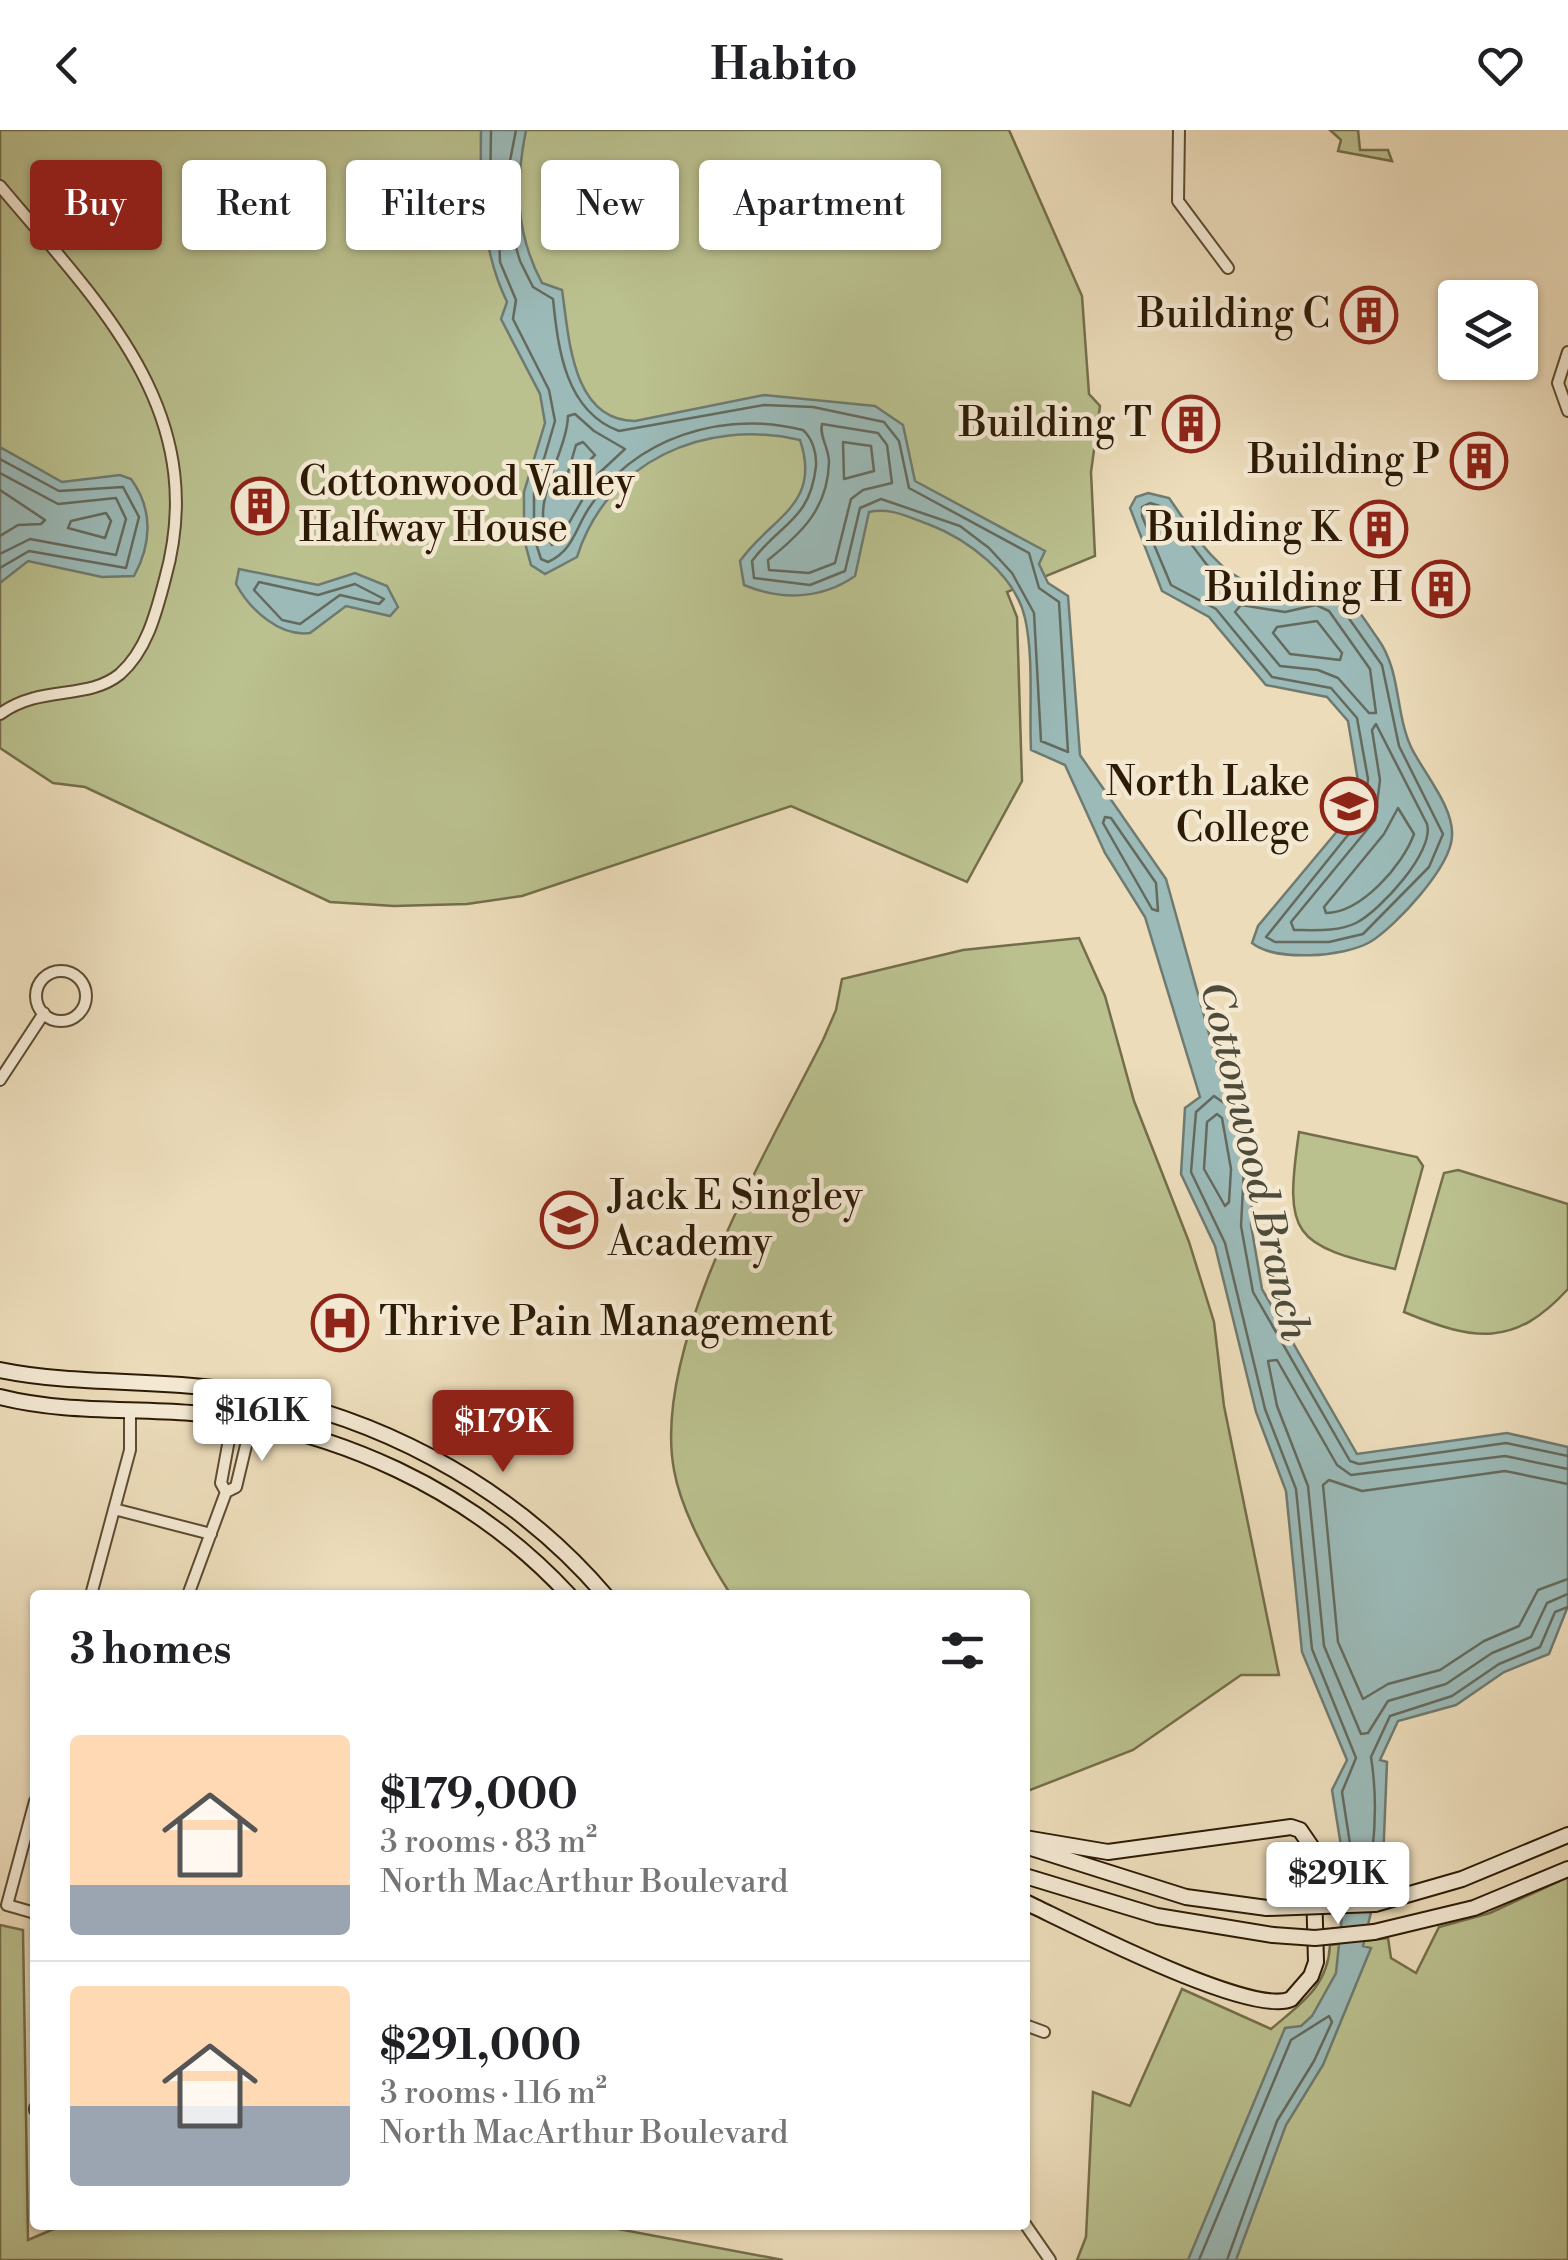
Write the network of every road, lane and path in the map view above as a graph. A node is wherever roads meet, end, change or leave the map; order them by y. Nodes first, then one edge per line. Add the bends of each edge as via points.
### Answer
1 (1179, 130) edge
2 (0, 186) edge
3 (1228, 268) dead end
4 (1568, 352) edge
5 (1568, 411) edge
6 (0, 714) edge
7 (44, 1013) junction
8 (0, 1080) edge
9 (0, 1370) edge
10 (0, 1398) edge
11 (130, 1411) junction
12 (239, 1424) junction
13 (354, 1424) junction
14 (344, 1448) junction
15 (226, 1492) junction
16 (114, 1510) junction
17 (211, 1534) junction
18 (92, 1590) edge
19 (190, 1590) edge
20 (564, 1590) edge
21 (600, 1590) edge
22 (30, 1819) edge
23 (1568, 1835) edge
24 (1030, 1839) edge
25 (1030, 1848) edge
26 (1568, 1868) edge
27 (1030, 1878) edge
28 (1030, 1904) edge
29 (30, 1912) edge
30 (1030, 2027) edge
31 (1044, 2032) dead end
32 (1029, 2230) edge
33 (1050, 2260) edge

1 - 3 street via 1178,201
2 - 6 street via 96,300 148,377 170,452 175,514 169,567 141,650 101,686 21,699
4 - 5 street via 1558,383
7 - 7 street via 66,1020 79,1013 86,991 78,977 63,971 46,976 37,998
7 - 8 street
9 - 13 main road via 99,1384 221,1389
10 - 11 main road
11 - 12 main road
11 - 16 street via 130,1450
12 - 14 main road
12 - 15 street via 230,1434 221,1484
12 - 15 street via 248,1437 236,1487
13 - 14 main road
13 - 21 main road via 460,1470 554,1542
14 - 20 main road via 464,1505
15 - 17 street
16 - 17 street
16 - 18 street
17 - 19 street
22 - 29 street via 7,1905
23 - 25 main road, bridge via 1462,1879 1374,1904 1267,1908 1186,1897
24 - 28 main road via 1108,1852 1300,1830 1314,1849 1316,1962 1291,1998 1260,2002
26 - 27 main road, bridge via 1474,1908 1374,1932 1315,1938 1157,1916
30 - 31 street
32 - 33 street

